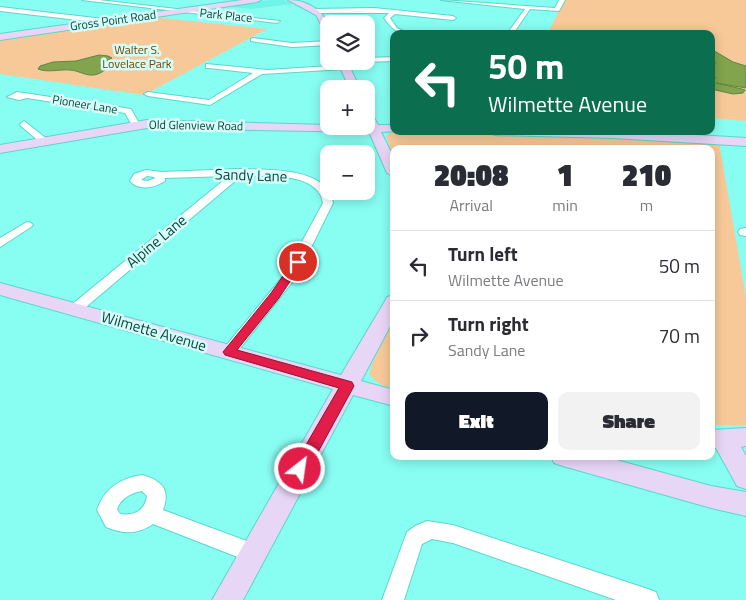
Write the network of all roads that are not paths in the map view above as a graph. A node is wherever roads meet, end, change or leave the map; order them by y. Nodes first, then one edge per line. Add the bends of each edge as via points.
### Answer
1 (84, 0) edge
2 (257, 0) edge
3 (292, 0) edge
4 (444, 0) edge
5 (562, 0) edge
6 (167, 1) edge
7 (231, 1) edge
8 (501, 2) edge
9 (150, 7) junction
10 (529, 7) junction
11 (0, 9) edge
12 (180, 10) junction
13 (313, 11) junction
14 (394, 12) junction
15 (320, 16) edge
16 (453, 18) dead end
17 (277, 20) dead end
18 (104, 21) junction
19 (397, 30) edge
20 (513, 30) edge
21 (0, 37) edge
22 (253, 40) dead end
23 (320, 43) edge
24 (390, 59) edge
25 (375, 60) edge
26 (210, 66) dead end
27 (320, 66) edge
28 (259, 72) junction
29 (148, 94) dead end
30 (26, 95) dead end
31 (24, 124) dead end
32 (136, 125) junction
33 (320, 128) edge
34 (375, 129) edge
35 (390, 129) edge
36 (375, 131) edge
37 (630, 135) edge
38 (44, 141) junction
39 (746, 142) edge
40 (0, 149) edge
41 (390, 164) edge
42 (237, 174) junction
43 (160, 175) dead end
44 (27, 225) dead end
45 (0, 242) edge
46 (0, 289) edge
47 (390, 308) edge
48 (75, 309) junction
49 (229, 352) junction
50 (347, 386) junction
51 (390, 397) edge
52 (727, 438) edge
53 (577, 460) edge
54 (746, 478) edge
55 (746, 504) edge
56 (150, 514) dead end
57 (252, 553) junction
58 (227, 600) edge
59 (393, 600) edge
60 (648, 600) edge

1 - 9 street, Park Place
2 - 7 main road, Gross Point Road
3 - 13 main road
4 - 8 street
5 - 10 street via 557,10
6 - 9 street
7 - 12 main road, Gross Point Road
8 - 10 street
9 - 12 street, Park Place
10 - 20 street
11 - 18 street
12 - 17 street, Park Place
12 - 18 main road, Gross Point Road
13 - 14 street via 356,9
13 - 15 main road
14 - 16 street
14 - 19 street via 387,18
18 - 21 main road, Gross Point Road
22 - 23 street via 292,45
24 - 25 street
26 - 28 street
27 - 28 street
28 - 29 street via 210,103
30 - 32 street, Pioneer Lane via 128,111
31 - 38 street
32 - 33 main road, Old Glenview Road
32 - 38 main road, Old Glenview Road
34 - 35 main road, Old Glenview Road
36 - 41 main road
37 - 39 main road
38 - 40 main road, Old Glenview Road
42 - 43 street, Sandy Lane
42 - 48 street, Alpine Lane
42 - 49 street, Sandy Lane via 274,174 314,182 325,190 328,203 290,276
44 - 45 street
46 - 48 main road, Wilmette Avenue
47 - 50 main road
48 - 49 main road, Wilmette Avenue
49 - 50 main road, Wilmette Avenue
50 - 51 main road, Wilmette Avenue
50 - 57 main road
52 - 54 main road
53 - 55 main road
56 - 57 street
57 - 58 main road
59 - 60 street via 414,539 420,532 429,530 453,534

